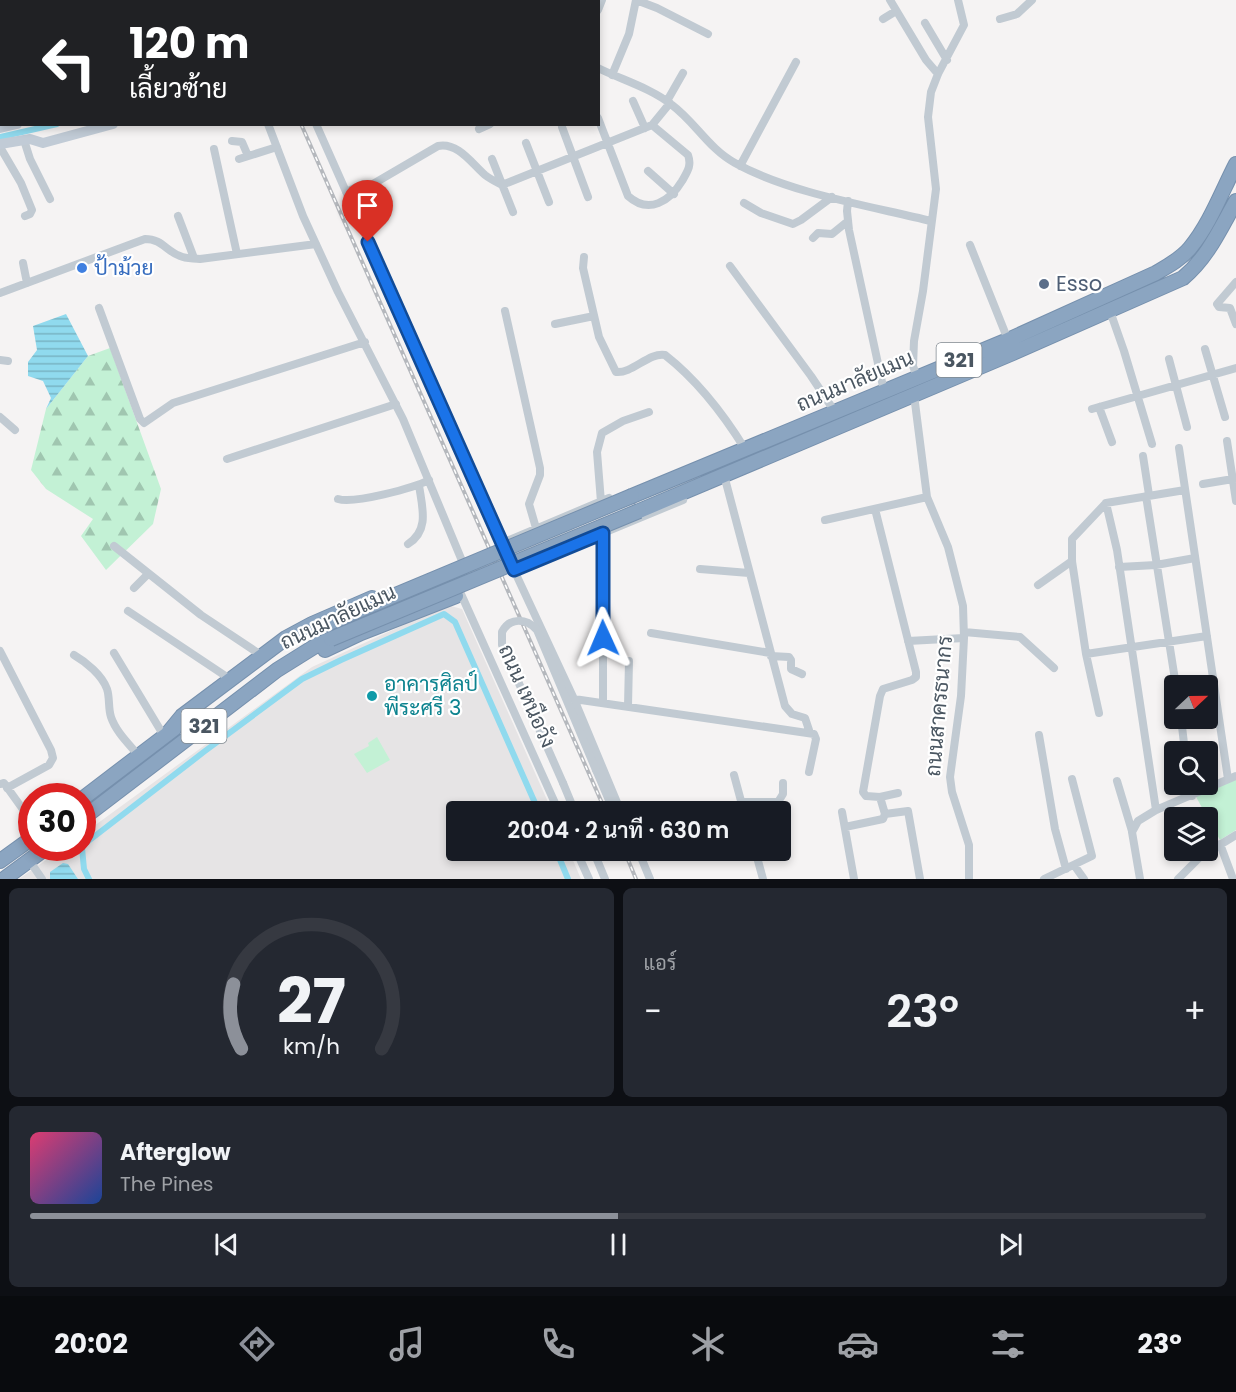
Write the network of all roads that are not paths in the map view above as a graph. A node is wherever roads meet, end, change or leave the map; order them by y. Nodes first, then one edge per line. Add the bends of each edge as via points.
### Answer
1 (636, 0) edge
2 (890, 0) edge
3 (958, 0) edge
4 (1032, 0) edge
5 (896, 11) junction
6 (883, 19) dead end
7 (1000, 19) dead end
8 (925, 23) dead end
9 (708, 34) dead end
10 (947, 60) junction
11 (796, 62) dead end
12 (600, 69) edge
13 (683, 73) dead end
14 (938, 74) junction
15 (612, 75) junction
16 (633, 101) dead end
17 (669, 102) junction
18 (600, 123) edge
19 (80, 126) edge
20 (105, 126) edge
21 (269, 126) edge
22 (318, 126) edge
23 (486, 126) edge
24 (562, 127) dead end
25 (649, 127) junction
26 (479, 129) dead end
27 (27, 140) junction
28 (232, 141) dead end
29 (526, 143) dead end
30 (609, 144) junction
31 (0, 146) edge
32 (277, 147) junction
33 (214, 149) dead end
34 (248, 156) junction
35 (574, 157) junction
36 (239, 159) dead end
37 (492, 159) dead end
38 (1236, 164) edge
39 (740, 166) junction
40 (648, 171) dead end
41 (538, 172) junction
42 (373, 184) junction
43 (502, 185) junction
44 (346, 192) junction
45 (674, 194) junction
46 (588, 197) dead end
47 (832, 197) junction
48 (50, 199) dead end
49 (350, 201) junction
50 (848, 201) junction
51 (1236, 201) edge
52 (549, 202) dead end
53 (744, 202) dead end
54 (513, 212) dead end
55 (25, 216) dead end
56 (178, 216) dead end
57 (848, 221) junction
58 (931, 221) junction
59 (813, 238) dead end
60 (316, 244) junction
61 (970, 245) dead end
62 (237, 254) junction
63 (584, 257) dead end
64 (194, 258) junction
65 (23, 263) dead end
66 (730, 266) dead end
67 (1236, 282) edge
68 (27, 283) junction
69 (0, 293) edge
70 (99, 308) dead end
71 (505, 311) dead end
72 (1110, 311) junction
73 (594, 316) junction
74 (555, 324) dead end
75 (1236, 324) edge
76 (1008, 340) junction
77 (365, 342) junction
78 (1205, 350) dead end
79 (1169, 359) dead end
80 (1236, 369) edge
81 (1213, 375) junction
82 (917, 377) junction
83 (1176, 385) junction
84 (884, 392) junction
85 (914, 395) junction
86 (1138, 395) junction
87 (396, 404) junction
88 (649, 412) dead end
89 (835, 412) junction
90 (0, 417) edge
91 (1225, 417) dead end
92 (1187, 426) dead end
93 (15, 430) dead end
94 (1227, 441) dead end
95 (1112, 442) dead end
96 (1152, 444) dead end
97 (1179, 448) dead end
98 (742, 451) junction
99 (1143, 456) dead end
100 (227, 459) dead end
101 (725, 478) junction
102 (1233, 479) junction
103 (429, 480) junction
104 (1203, 484) dead end
105 (419, 485) junction
106 (1185, 490) junction
107 (1147, 496) junction
108 (927, 497) junction
109 (339, 499) dead end
110 (1236, 501) edge
111 (601, 502) junction
112 (1106, 503) junction
113 (875, 509) junction
114 (825, 520) dead end
115 (534, 529) junction
116 (603, 533) junction
117 (502, 543) junction
118 (408, 544) dead end
119 (114, 546) dead end
120 (1195, 558) junction
121 (540, 559) junction
122 (1072, 561) junction
123 (463, 563) junction
124 (1156, 565) junction
125 (1119, 567) junction
126 (700, 569) dead end
127 (514, 570) junction
128 (444, 571) junction
129 (749, 573) junction
130 (148, 574) junction
131 (1038, 585) dead end
132 (134, 588) dead end
133 (459, 595) junction
134 (128, 611) dead end
135 (651, 633) dead end
136 (964, 635) junction
137 (1207, 636) junction
138 (908, 641) junction
139 (1169, 642) junction
140 (1132, 648) junction
141 (0, 651) edge
142 (114, 653) dead end
143 (1086, 654) junction
144 (74, 655) dead end
145 (261, 655) junction
146 (770, 655) junction
147 (629, 661) dead end
148 (1054, 668) dead end
149 (802, 674) dead end
150 (1174, 675) edge
151 (230, 679) junction
152 (574, 699) junction
153 (603, 703) junction
154 (229, 706) junction
155 (628, 706) junction
156 (1099, 713) dead end
157 (809, 730) dead end
158 (166, 735) junction
159 (1039, 735) dead end
160 (139, 756) junction
161 (809, 772) dead end
162 (734, 775) dead end
163 (1232, 778) edge
164 (1072, 779) dead end
165 (1117, 781) dead end
166 (783, 783) dead end
167 (4, 786) edge
168 (96, 788) edge
169 (898, 793) dead end
170 (1192, 796) joint
171 (880, 797) junction
172 (554, 801) edge
173 (570, 801) edge
174 (610, 801) edge
175 (616, 801) edge
176 (741, 801) edge
177 (778, 801) edge
178 (18, 804) edge
179 (96, 808) edge
180 (1156, 810) junction
181 (842, 812) dead end
182 (885, 814) junction
183 (845, 827) junction
184 (1132, 832) junction
185 (1236, 835) edge
186 (1220, 844) junction
187 (18, 848) edge
188 (0, 861) edge
189 (28, 861) edge
190 (30, 861) edge
191 (580, 861) edge
192 (598, 861) edge
193 (643, 861) edge
194 (758, 861) edge
195 (1070, 867) junction
196 (587, 878) edge
197 (1138, 878) edge
198 (4, 879) edge
199 (42, 879) edge
200 (605, 879) edge
201 (650, 879) edge
202 (763, 879) edge
203 (854, 879) edge
204 (920, 879) edge
205 (969, 879) edge
206 (1044, 879) edge
207 (1084, 879) edge
208 (1178, 879) edge
209 (1233, 879) edge

1 - 9 street
1 - 15 street via 629,34
2 - 5 street
3 - 10 street via 964,25
4 - 7 street via 1017,14
5 - 6 street
5 - 14 street
8 - 10 street
10 - 14 street
11 - 39 street
12 - 15 street
13 - 17 street
14 - 58 street via 928,117 936,178
15 - 17 street
16 - 25 street
17 - 25 street
17 - 39 street via 717,151
18 - 30 street
19 - 27 street
20 - 27 street via 43,142
21 - 32 street
22 - 44 street
23 - 26 street
24 - 35 street
25 - 30 street
25 - 45 street via 688,155 689,169
27 - 31 street
27 - 48 street via 30,159
28 - 34 street via 242,142
29 - 41 street
30 - 35 street
30 - 45 street via 628,196 634,202 658,204
31 - 55 street via 26,194 32,212
32 - 34 street
32 - 60 street
33 - 62 street
34 - 36 street
35 - 41 street
35 - 46 street
37 - 43 street
38 - 76 highway, ถนนมาลัยแมน / 321 via 1200,233 1175,261
39 - 47 street
40 - 45 street
41 - 43 street
41 - 52 street
42 - 43 street via 445,145 459,151 487,177
42 - 44 street
42 - 49 street
43 - 54 street
44 - 49 street
47 - 50 street
47 - 53 street via 793,224 761,213
49 - 117 street
50 - 57 street
50 - 58 street
51 - 72 highway, ถนนมาลัยแมน / 321 via 1197,266 1183,278
56 - 64 street
57 - 59 street via 832,234 819,233
57 - 84 street
58 - 82 street via 914,340 913,366
60 - 62 street
60 - 77 street
61 - 76 street
62 - 64 street
63 - 73 street
64 - 68 street via 181,257 161,242 145,239
65 - 68 street
66 - 89 street
67 - 75 street via 1217,302 1219,308 1230,308
68 - 69 street
70 - 77 street via 144,423 173,403
71 - 115 street via 540,468 529,504
72 - 85 highway, ถนนมาลัยแมน / 321
72 - 86 street
73 - 74 street
73 - 98 street via 616,372 665,355 726,420
76 - 82 highway, ถนนมาลัยแมน / 321
77 - 87 street
78 - 81 street
79 - 83 street
80 - 81 street
81 - 83 street
81 - 91 street
82 - 84 highway, ถนนมาลัยแมน / 321
83 - 86 street
83 - 92 street
84 - 89 highway, ถนนมาลัยแมน / 321
85 - 101 highway, ถนนมาลัยแมน / 321
85 - 108 street, ถนนสาครธนากร
86 - 95 street via 1096,407
86 - 96 street
87 - 100 street
87 - 103 street
88 - 111 street via 602,433 597,458
89 - 98 highway, ถนนมาลัยแมน / 321
90 - 93 street
94 - 102 street
97 - 106 street
98 - 111 street via 708,459
98 - 158 highway, ถนนมาลัยแมน / 321, bridge via 324,625 266,659
99 - 107 street
101 - 116 street
101 - 129 street
101 - 154 highway, ถนนมาลัยแมน / 321, bridge via 331,639 277,670
102 - 104 street
102 - 110 street
103 - 105 street
103 - 123 street
105 - 109 street via 347,501
105 - 118 street via 422,528
106 - 107 street
106 - 120 street
107 - 112 street
107 - 124 street
108 - 113 street
108 - 136 street, ถนนสาครธนากร via 948,547 963,606
111 - 115 street
112 - 122 street via 1072,539
112 - 125 street
113 - 114 street
113 - 138 street
115 - 117 street
115 - 121 street via 542,548
116 - 121 street
116 - 153 street
117 - 127 street
119 - 130 street
120 - 124 street
120 - 137 street
121 - 127 street
122 - 131 street
122 - 143 street
123 - 128 highway
123 - 133 street via 468,587
124 - 125 street
124 - 139 street
125 - 140 street
126 - 129 street
127 - 152 street
128 - 133 street via 442,588 448,594
128 - 145 highway via 345,608
129 - 146 street
130 - 132 street
130 - 145 street via 211,623
133 - 154 highway via 328,648
133 - 172 street, ถนน เหนือวัง
134 - 151 street
135 - 146 street
136 - 138 street
136 - 148 street via 1020,637
136 - 205 street, ถนนสาครธนากร via 950,785 967,835
137 - 139 street
137 - 163 street
138 - 171 street via 916,677 883,689 880,696 863,792
139 - 140 street
139 - 150 street
140 - 143 street
140 - 180 street
141 - 167 street via 53,758 50,765
142 - 158 street
143 - 156 street
144 - 160 street via 104,683 111,717
145 - 151 highway
146 - 149 street via 789,657 791,669
146 - 157 street via 785,706 792,714 805,718
147 - 155 street
151 - 158 highway via 182,716
152 - 153 street
152 - 175 street
153 - 155 street
154 - 179 highway, ถนนมาลัยแมน / 321
155 - 161 street via 814,734
158 - 160 highway, ถนนมาลัยแมน / 321
159 - 195 street via 1055,829
160 - 168 highway, ถนนมาลัยแมน / 321
162 - 176 street
163 - 170 street
164 - 195 street via 1093,853
165 - 184 street
166 - 177 street via 783,794
167 - 178 street
169 - 171 street
170 - 180 street
171 - 182 street
173 - 174 street, bridge via 502,645 501,632 510,622 526,621 537,630
180 - 184 street via 1137,821
181 - 183 street
182 - 183 street via 884,819
182 - 204 street via 909,812
183 - 203 street
184 - 197 street
185 - 186 street
186 - 208 street
186 - 209 street
187 - 188 highway
189 - 198 highway
190 - 199 street
191 - 196 street
192 - 200 street
193 - 201 street
194 - 202 street
195 - 206 street
195 - 207 street

